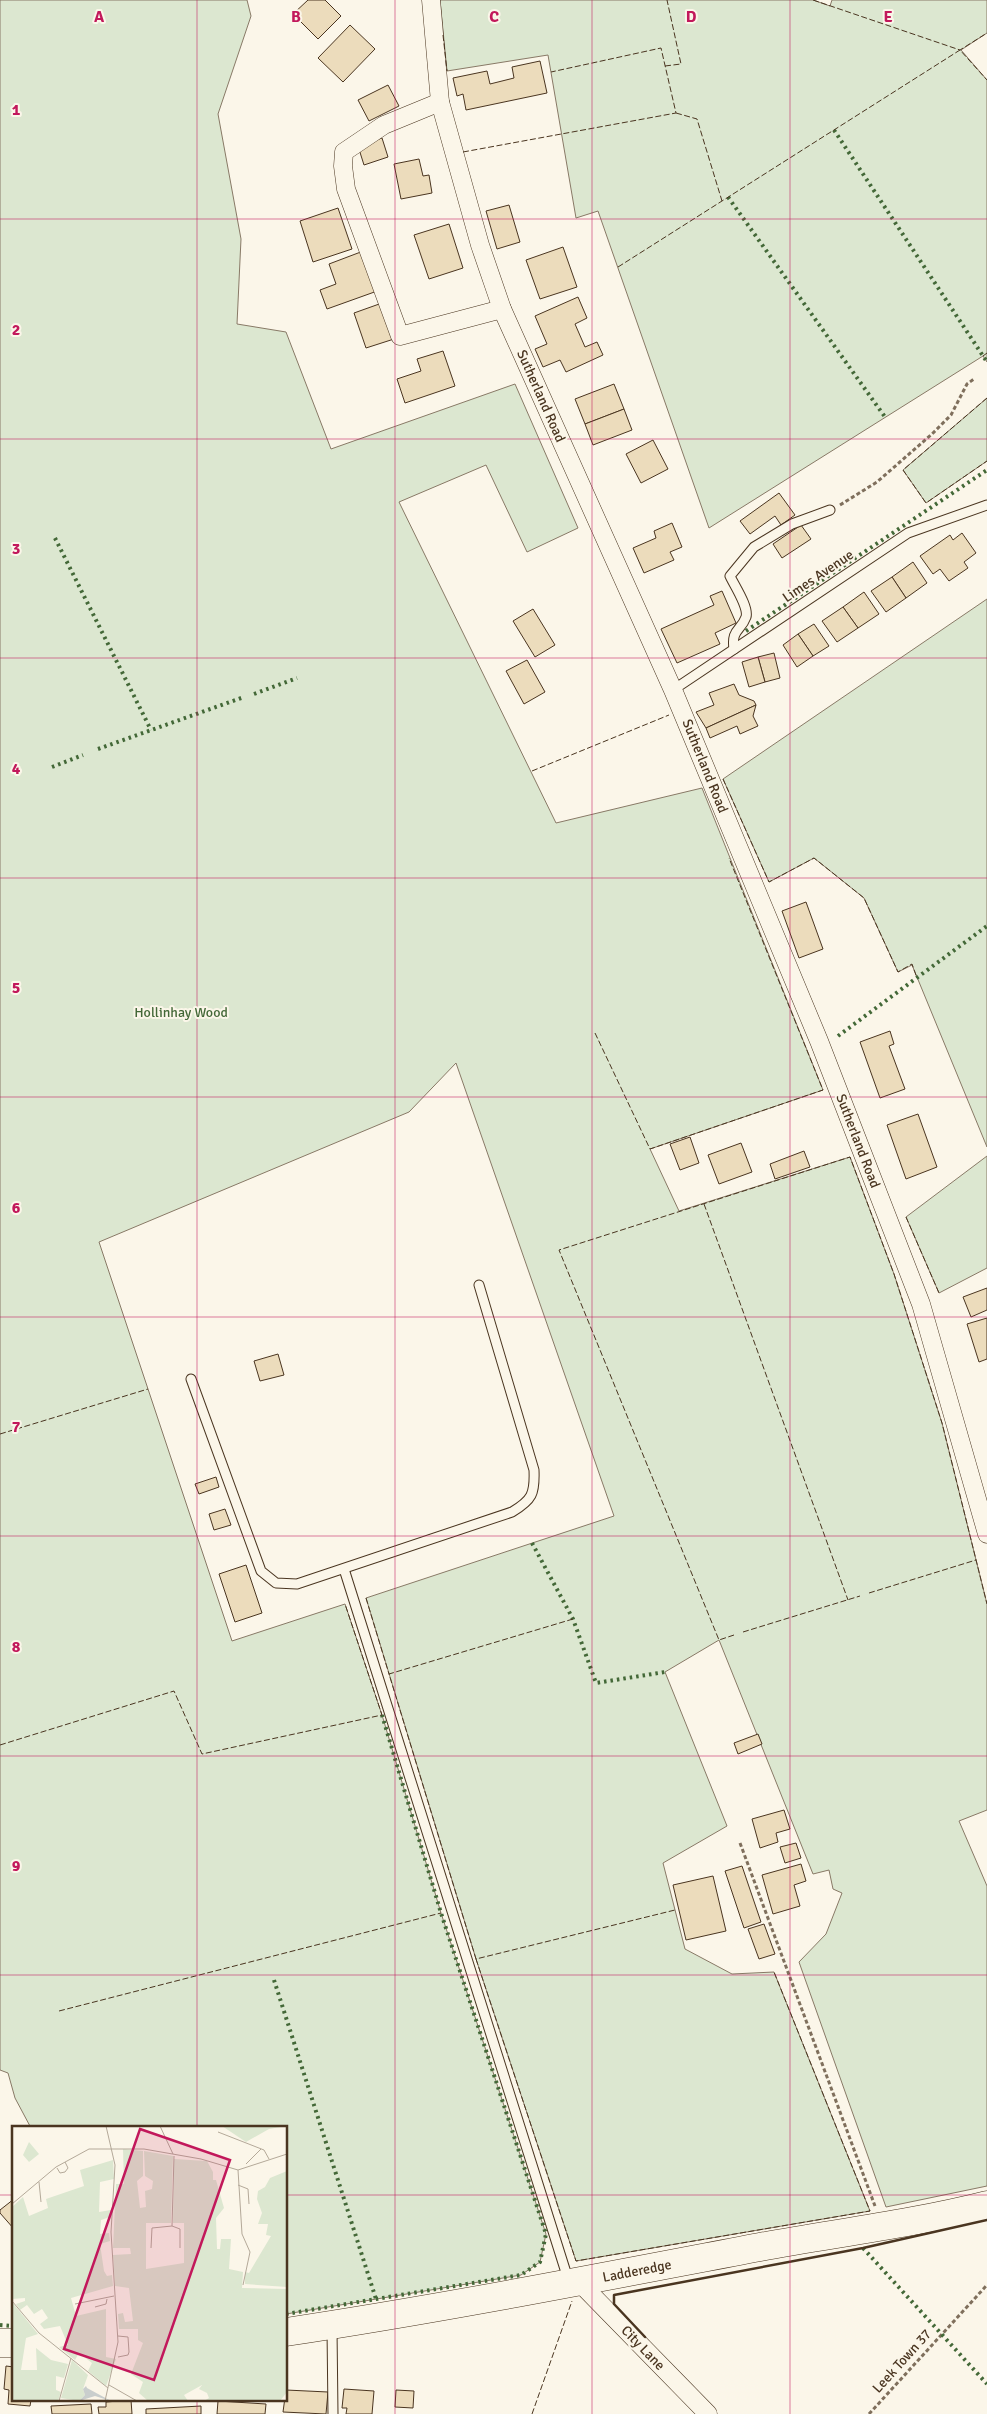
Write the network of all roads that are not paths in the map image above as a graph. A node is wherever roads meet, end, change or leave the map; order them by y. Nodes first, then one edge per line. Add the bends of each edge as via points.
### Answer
1 (431, 0) edge
2 (440, 102) junction
3 (502, 309) junction
4 (987, 505) edge
5 (830, 510) road end
6 (734, 649) junction
7 (673, 690) junction
8 (479, 1285) dead end
9 (191, 1379) dead end
10 (987, 1534) edge
11 (344, 1569) junction
12 (987, 2205) edge
13 (574, 2283) junction
14 (332, 2324) junction
15 (288, 2332) edge
16 (333, 2414) edge
17 (708, 2414) edge

1 - 2 street, Sutherland Road
2 - 3 street, Sutherland Road via 480,245
2 - 3 street via 384,125 344,152 346,189 400,336
3 - 7 street, Sutherland Road
4 - 6 lane, Limes Avenue via 908,533
5 - 6 lane via 792,524 754,547 730,576 745,605 746,616 733,636
6 - 7 lane, Limes Avenue
7 - 10 street, Sutherland Road via 819,1041 922,1304
8 - 11 lane via 534,1470 534,1489 527,1503 512,1512
9 - 11 lane via 261,1571 276,1583 297,1584
11 - 13 lane
12 - 13 highway, Ladderedge
13 - 14 highway, Ladderedge
13 - 17 street, City Lane
14 - 15 highway, Ladderedge
14 - 16 lane

